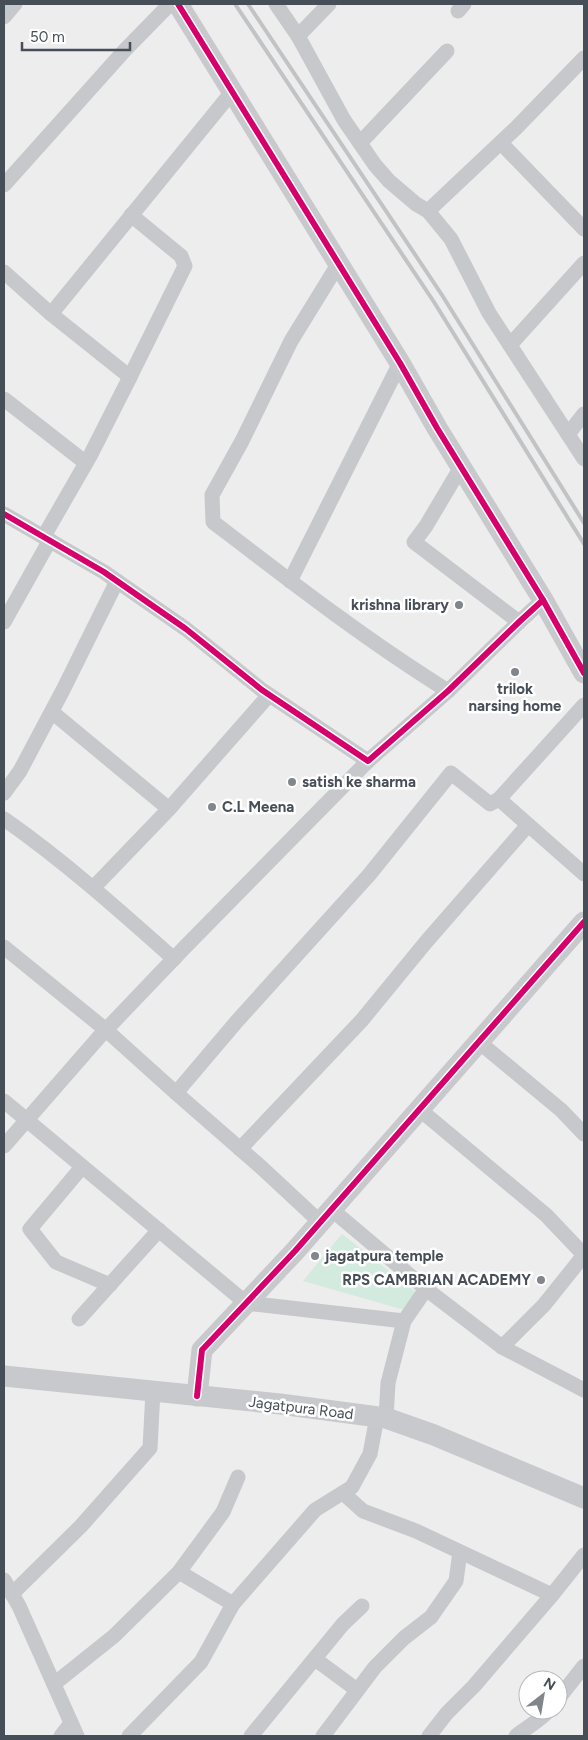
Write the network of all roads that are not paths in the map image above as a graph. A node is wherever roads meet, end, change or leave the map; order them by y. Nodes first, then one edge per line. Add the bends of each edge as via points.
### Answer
1 (15, 4) edge
2 (170, 4) edge
3 (178, 4) edge
4 (276, 4) edge
5 (329, 4) edge
6 (4, 17) edge
7 (298, 36) junction
8 (447, 51) dead end
9 (584, 58) edge
10 (232, 92) junction
11 (360, 142) junction
12 (501, 143) junction
13 (4, 185) edge
14 (428, 211) junction
15 (131, 215) junction
16 (584, 229) edge
17 (339, 263) junction
18 (584, 263) edge
19 (4, 272) edge
20 (51, 314) junction
21 (510, 345) junction
22 (400, 363) junction
23 (130, 377) junction
24 (4, 399) edge
25 (584, 414) edge
26 (568, 434) junction
27 (584, 459) edge
28 (86, 463) junction
29 (461, 467) junction
30 (4, 514) edge
31 (47, 538) junction
32 (117, 581) junction
33 (290, 581) junction
34 (543, 600) junction
35 (4, 622) edge
36 (519, 622) junction
37 (584, 673) edge
38 (448, 691) junction
39 (269, 694) junction
40 (584, 705) edge
41 (52, 712) junction
42 (368, 761) junction
43 (4, 794) edge
44 (499, 799) junction
45 (169, 809) junction
46 (4, 819) edge
47 (528, 825) junction
48 (584, 874) edge
49 (94, 887) junction
50 (581, 931) edge
51 (4, 947) edge
52 (174, 959) junction
53 (106, 1030) junction
54 (479, 1042) junction
55 (176, 1093) junction
56 (4, 1101) edge
57 (419, 1109) junction
58 (26, 1121) junction
59 (584, 1134) edge
60 (4, 1146) edge
61 (240, 1149) junction
62 (82, 1166) junction
63 (326, 1216) junction
64 (159, 1230) junction
65 (584, 1255) edge
66 (110, 1285) junction
67 (426, 1289) junction
68 (246, 1303) junction
69 (80, 1319) dead end
70 (404, 1321) junction
71 (502, 1348) junction
72 (4, 1376) edge
73 (584, 1390) edge
74 (153, 1391) junction
75 (198, 1396) junction
76 (381, 1418) junction
77 (238, 1477) dead end
78 (343, 1493) junction
79 (584, 1498) edge
80 (460, 1552) junction
81 (584, 1555) edge
82 (178, 1572) junction
83 (4, 1580) edge
84 (12, 1594) junction
85 (552, 1595) junction
86 (233, 1604) junction
87 (362, 1606) dead end
88 (315, 1659) junction
89 (584, 1666) edge
90 (54, 1684) junction
91 (568, 1686) edge
92 (357, 1690) junction
93 (538, 1720) edge
94 (74, 1729) edge
95 (61, 1736) edge
96 (129, 1736) edge
97 (250, 1736) edge
98 (323, 1736) edge
99 (429, 1736) edge
100 (516, 1736) edge

1 - 6 street
2 - 13 street
3 - 10 street
4 - 7 street
5 - 7 street
7 - 11 street
8 - 11 street
9 - 12 street
10 - 15 street
10 - 17 street
11 - 14 street via 389,181
12 - 14 street
12 - 16 street
14 - 21 street via 451,239 489,313
15 - 20 street
15 - 23 street via 181,256 185,266
17 - 22 street
17 - 33 street via 291,341 212,495 213,522
18 - 21 street
19 - 20 street
20 - 23 street
21 - 26 street
22 - 29 street
22 - 33 street
23 - 28 street
24 - 28 street
25 - 26 street
26 - 27 street
28 - 31 street
29 - 34 street
29 - 36 street via 414,543
30 - 31 street
31 - 32 street
31 - 35 street
32 - 39 street via 186,629
32 - 41 street
33 - 38 street
34 - 36 street
34 - 37 street
36 - 38 street
38 - 42 street
39 - 42 street
39 - 45 street
40 - 44 street
41 - 43 street
41 - 45 street
42 - 52 street
44 - 47 street
44 - 55 street via 490,804 451,773 369,874
45 - 49 street
46 - 49 street
47 - 48 street
47 - 61 street via 362,1020
49 - 52 street
50 - 54 street
51 - 53 street
52 - 53 street
53 - 55 street
53 - 58 street
54 - 57 street
54 - 59 street via 561,1110
55 - 61 street
56 - 58 street
57 - 63 street
57 - 65 street via 546,1215
58 - 60 street
58 - 62 street
61 - 63 street
62 - 64 street
62 - 66 street via 30,1229 56,1262
63 - 67 street
63 - 68 street
64 - 66 street
64 - 68 street
65 - 71 street via 544,1305
66 - 69 street
67 - 70 street
67 - 71 street
68 - 70 street
68 - 75 street via 202,1350
70 - 76 street
71 - 73 street
72 - 74 street, Jagatpura Road
74 - 75 street, Jagatpura Road
74 - 84 street via 150,1448 81,1526
75 - 76 street, Jagatpura Road
76 - 78 street via 370,1454 352,1487
76 - 79 street, Jagatpura Road via 434,1436
77 - 82 street via 223,1512
78 - 80 street via 363,1511
78 - 86 street via 315,1510
80 - 85 street
80 - 92 street via 456,1581 431,1617 404,1638
81 - 85 street
82 - 86 street
82 - 90 street via 114,1636
83 - 84 street
84 - 90 street
85 - 99 street
86 - 96 street via 201,1662
87 - 88 street
88 - 92 street
88 - 97 street
89 - 91 street
90 - 94 street
92 - 98 street
93 - 100 street
94 - 95 street

